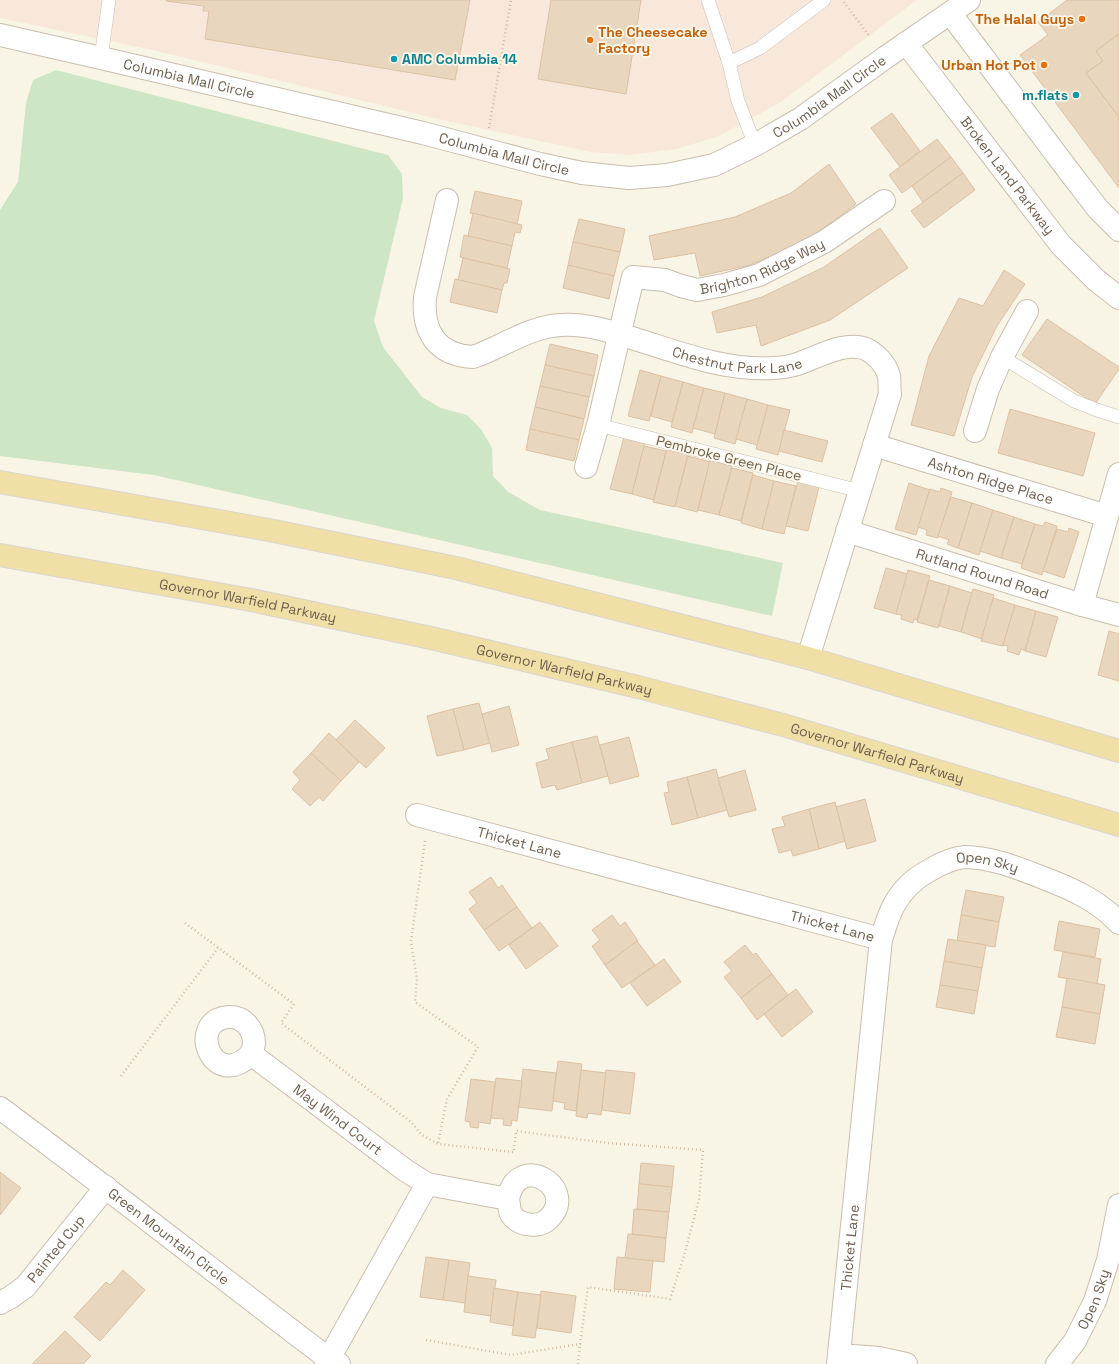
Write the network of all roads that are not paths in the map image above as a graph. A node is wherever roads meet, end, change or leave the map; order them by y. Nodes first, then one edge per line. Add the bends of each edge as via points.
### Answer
1 (109, 0) edge
2 (708, 0) edge
3 (824, 0) edge
4 (969, 0) edge
5 (950, 13) junction
6 (0, 35) edge
7 (906, 43) junction
8 (101, 58) junction
9 (729, 63) junction
10 (755, 145) junction
11 (447, 200) dead end
12 (884, 201) dead end
13 (1119, 230) edge
14 (1119, 298) edge
15 (1027, 311) dead end
16 (620, 334) junction
17 (1002, 357) junction
18 (1119, 417) edge
19 (598, 424) junction
20 (975, 430) dead end
21 (874, 445) junction
22 (586, 467) dead end
23 (1119, 474) edge
24 (0, 482) edge
25 (860, 491) junction
26 (1107, 516) junction
27 (847, 531) junction
28 (0, 555) edge
29 (1082, 605) junction
30 (1119, 614) edge
31 (808, 658) junction
32 (1119, 751) edge
33 (423, 816) road end
34 (1119, 826) edge
35 (1119, 923) edge
36 (881, 939) junction
37 (251, 1054) dead end
38 (0, 1108) edge
39 (426, 1184) junction
40 (106, 1187) junction
41 (508, 1199) dead end
42 (1119, 1205) edge
43 (0, 1303) edge
44 (838, 1360) edge
45 (331, 1362) edge
46 (906, 1364) edge
47 (1057, 1364) edge

1 - 8 lane
2 - 9 lane
3 - 9 lane via 760,48
4 - 5 street, Columbia Mall Circle
5 - 7 street, Columbia Mall Circle
5 - 13 street via 1098,209
6 - 8 street, Columbia Mall Circle
7 - 10 street, Columbia Mall Circle via 800,119
7 - 14 street, Broken Land Parkway via 1061,245 1096,280
8 - 10 street, Columbia Mall Circle via 582,173 629,178 667,175 714,165
9 - 10 lane via 738,101
11 - 16 street, Chestnut Park Lane via 424,309 426,324 433,338 443,349 473,357 538,329 560,325 586,326
12 - 16 street, Brighton Ridge Way via 824,242 752,277 697,290 665,280 633,277
15 - 17 street
16 - 19 street, Brighton Ridge Way
16 - 21 street, Chestnut Park Lane via 718,364 744,368 793,366 839,349 853,346 865,349 875,354 889,376 890,394
17 - 18 lane via 1074,401
17 - 20 street via 988,389
19 - 22 street, Brighton Ridge Way
19 - 25 lane, Pembroke Green Place
21 - 25 street, Chestnut Park Lane
21 - 26 street, Ashton Ridge Place
23 - 26 street
24 - 31 main road via 270,530 456,568
25 - 27 street, Chestnut Park Lane
26 - 29 street
27 - 29 street, Rutland Round Road
27 - 31 street, Chestnut Park Lane
28 - 34 main road, Governor Warfield Parkway via 251,600 431,638 638,687 783,725
29 - 30 street, Rutland Round Road
31 - 32 main road
33 - 36 street, Thicket Lane
35 - 36 street, Open Sky via 1101,906 1076,891 1029,872 986,859 963,857 948,861 918,876 904,890 894,905
36 - 44 street, Thicket Lane
37 - 39 street, May Wind Court
38 - 40 street, Green Mountain Circle
39 - 41 street, May Wind Court
39 - 45 street
40 - 43 street, Painted Cup via 25,1287
40 - 45 street, Green Mountain Circle
42 - 47 street, Open Sky via 1108,1260 1095,1301 1075,1341
44 - 46 street via 879,1358

